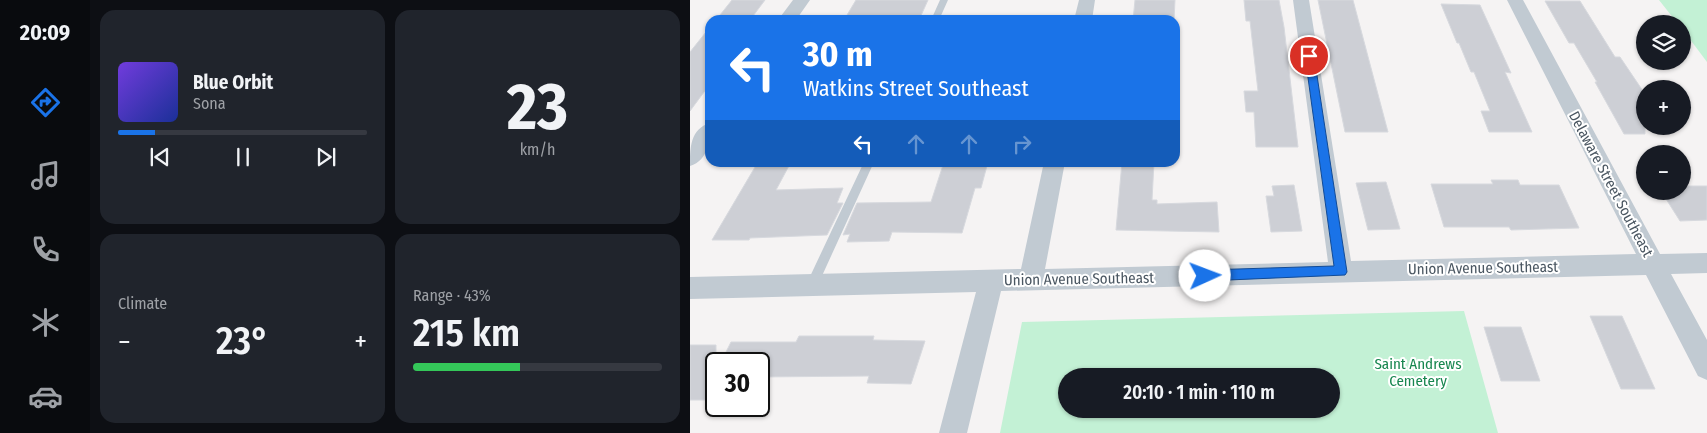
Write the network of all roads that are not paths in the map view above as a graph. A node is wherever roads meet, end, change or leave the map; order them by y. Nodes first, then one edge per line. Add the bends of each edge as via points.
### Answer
1 (802, 0) edge
2 (944, 0) edge
3 (1087, 0) edge
4 (1301, 0) edge
5 (1515, 0) edge
6 (791, 15) edge
7 (936, 15) edge
8 (1084, 15) edge
9 (701, 137) edge
10 (690, 158) edge
11 (867, 167) edge
12 (1054, 167) edge
13 (1707, 263) edge
14 (1653, 264) junction
15 (1341, 272) junction
16 (991, 280) junction
17 (1031, 281) junction
18 (812, 285) junction
19 (690, 288) edge
20 (1707, 368) edge
21 (952, 433) edge

1 - 6 street
2 - 7 lane
3 - 8 street
4 - 15 street
5 - 14 street, Delaware Street Southeast
9 - 10 street
11 - 18 lane
12 - 17 street
13 - 14 street, Union Avenue Southeast
14 - 15 street, Union Avenue Southeast
14 - 20 street, Delaware Street Southeast
15 - 17 street, Union Avenue Southeast
16 - 17 street, Union Avenue Southeast
16 - 18 street, Union Avenue Southeast
16 - 21 street
18 - 19 street, Union Avenue Southeast

